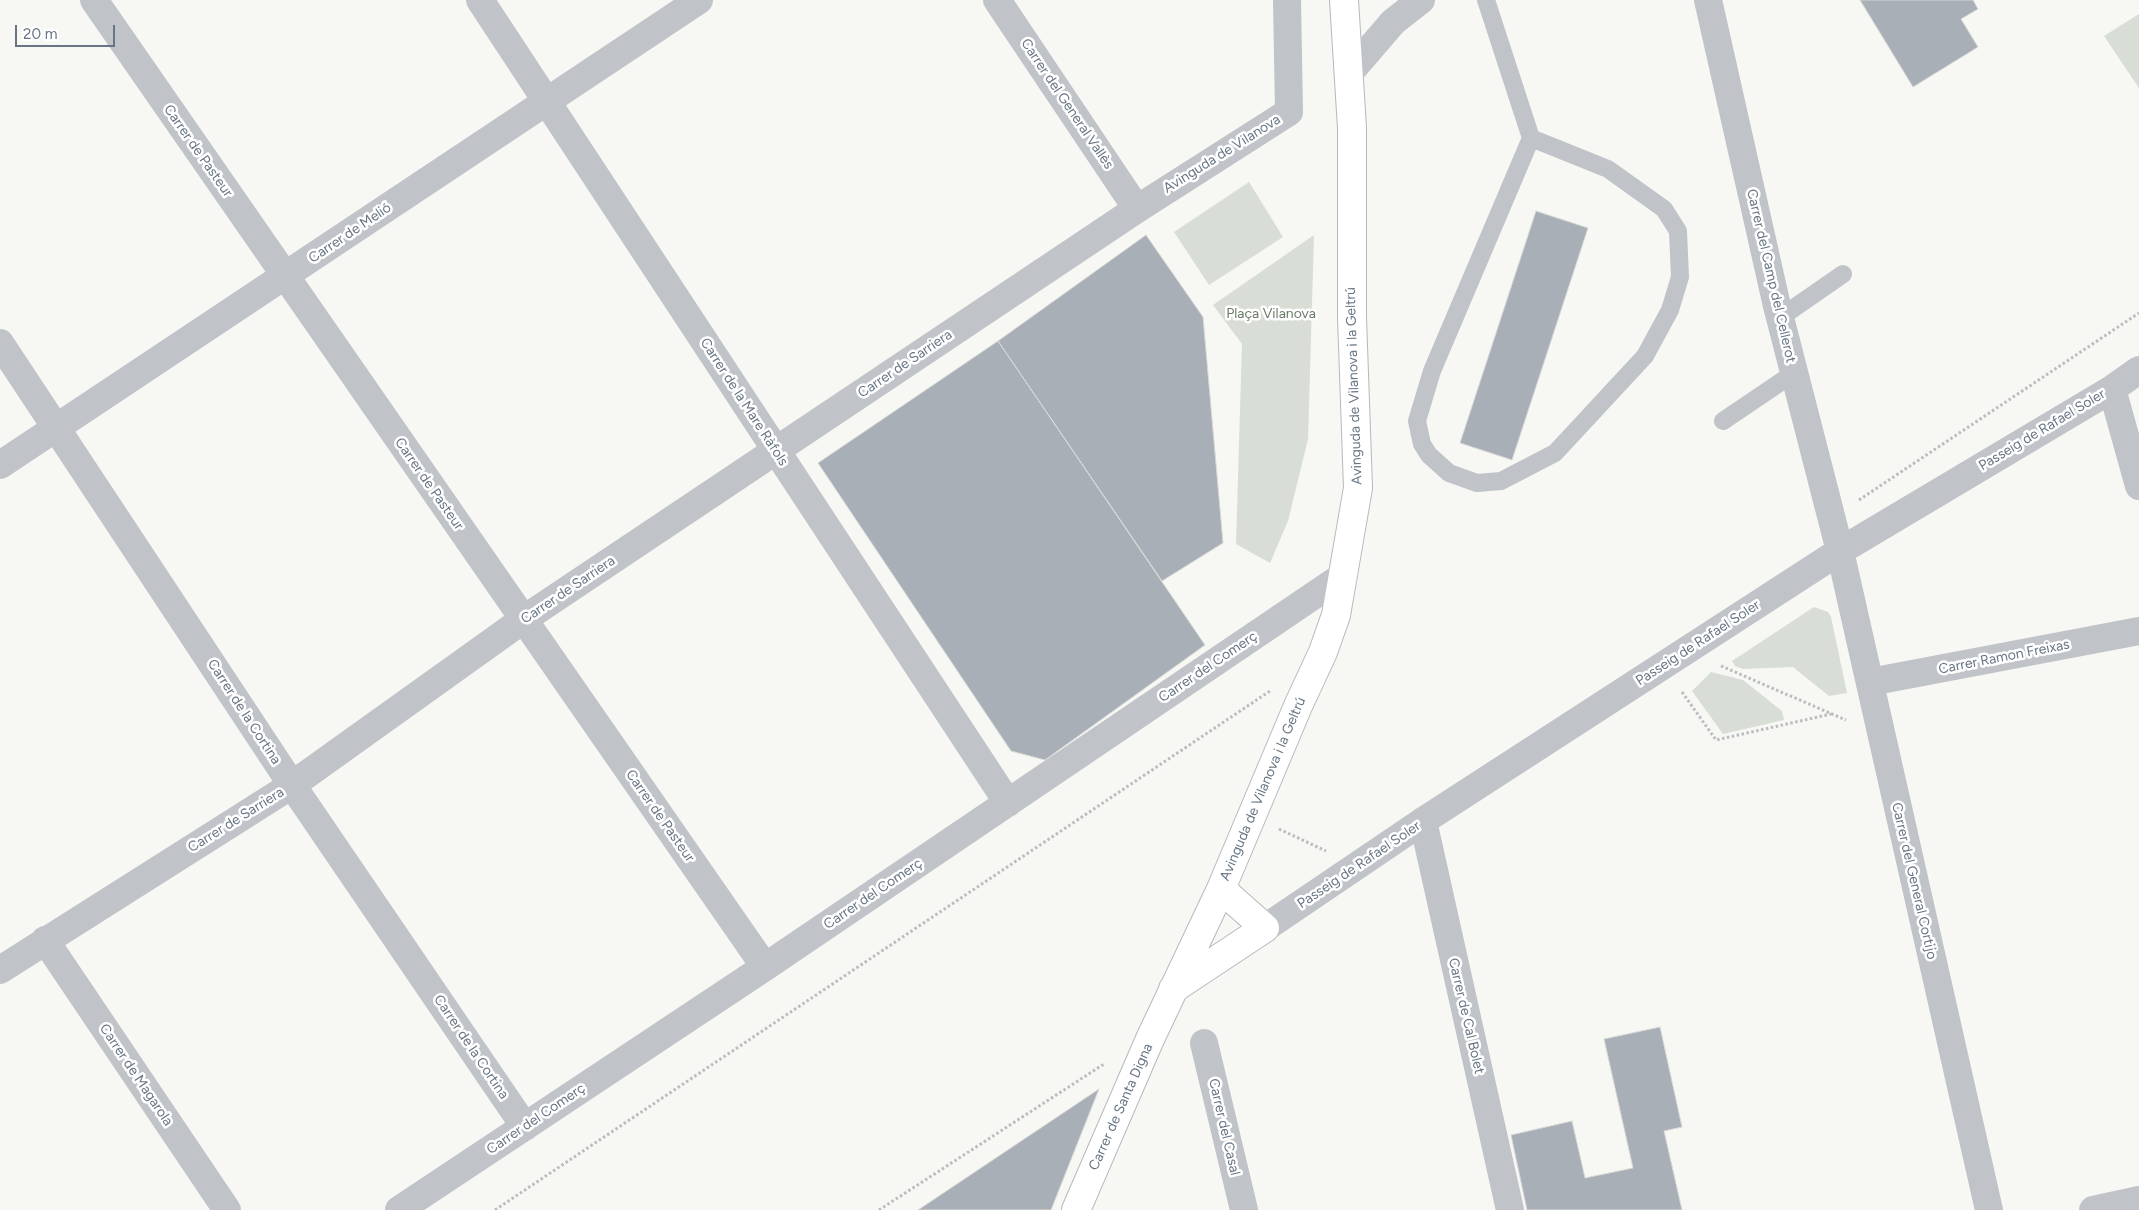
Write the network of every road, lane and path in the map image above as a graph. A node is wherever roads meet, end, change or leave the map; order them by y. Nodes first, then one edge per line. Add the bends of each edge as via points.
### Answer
1 (94, 0) edge
2 (480, 0) edge
3 (699, 0) edge
4 (997, 0) edge
5 (1287, 0) edge
6 (1344, 0) edge
7 (1421, 0) edge
8 (1486, 0) edge
9 (1708, 0) edge
10 (1350, 72) junction
11 (547, 102) junction
12 (1531, 138) junction
13 (1137, 209) junction
14 (1842, 274) dead end
15 (285, 276) junction
16 (1781, 317) junction
17 (0, 343) edge
18 (2139, 370) edge
19 (1794, 373) junction
20 (2112, 388) junction
21 (1723, 420) dead end
22 (57, 427) junction
23 (776, 450) junction
24 (0, 465) edge
25 (2139, 486) edge
26 (1840, 551) junction
27 (1344, 575) junction
28 (524, 619) junction
29 (2139, 631) edge
30 (1720, 666) dead end
31 (1870, 682) junction
32 (1678, 686) dead end
33 (1276, 687) dead end
34 (1831, 714) junction
35 (1878, 721) junction
36 (292, 785) junction
37 (1008, 803) junction
38 (1423, 821) junction
39 (1221, 889) junction
40 (1265, 928) junction
41 (45, 940) junction
42 (765, 967) junction
43 (0, 970) edge
44 (1170, 997) junction
45 (1150, 1038) junction
46 (1204, 1043) dead end
47 (525, 1127) junction
48 (2139, 1200) edge
49 (227, 1210) edge
50 (399, 1210) edge
51 (495, 1210) edge
52 (878, 1210) edge
53 (1076, 1210) edge
54 (1244, 1210) edge
55 (1510, 1210) edge
56 (1989, 1210) edge
57 (2093, 1210) edge

1 - 15 street, Carrer de Pasteur
2 - 11 street, Carrer de la Mare Ràfols
3 - 11 street, Carrer de Melió
4 - 13 street, Carrer del General Vallès
5 - 13 street, Avinguda de Vilanova via 1289,112
6 - 10 street, Avinguda de Vilanova i la Geltrú
7 - 10 street via 1393,22
8 - 12 lane
9 - 16 street, Carrer del Camp del Cellerot
10 - 27 street, Avinguda de Vilanova i la Geltrú via 1352,316 1358,488
11 - 15 street, Carrer de Melió
11 - 23 street, Carrer de la Mare Ràfols
12 - 12 lane via 1432,370 1417,421 1422,444 1429,455 1449,473 1477,483 1501,481 1555,453 1645,356 1670,310 1680,277 1678,231 1664,209 1608,169
13 - 23 street, Carrer de Sarriera
14 - 16 lane
15 - 22 street, Carrer de Melió
15 - 28 street, Carrer de Pasteur
16 - 19 street, Carrer del Camp del Cellerot
17 - 22 street, Carrer de la Cortina
18 - 20 street, Passeig de Rafael Soler
19 - 21 lane
19 - 26 street, Carrer del Camp del Cellerot
20 - 25 street
20 - 26 street, Passeig de Rafael Soler
22 - 24 street, Carrer de Melió
22 - 36 street, Carrer de la Cortina
23 - 28 street, Carrer de Sarriera
23 - 37 street, Carrer de la Mare Ràfols
26 - 31 street, Carrer del General Cortijo
26 - 38 street, Passeig de Rafael Soler
27 - 37 street, Carrer del Comerç
27 - 39 street, Avinguda de Vilanova i la Geltrú via 1336,615 1323,652
28 - 36 street, Carrer de Sarriera
28 - 42 street, Carrer de Pasteur
29 - 31 street, Carrer Ramon Freixas
30 - 34 path
31 - 35 street, Carrer del General Cortijo
32 - 34 path via 1716,740
33 - 51 path
34 - 35 path via 1856,724
35 - 56 street, Carrer del General Cortijo
36 - 41 street, Carrer de Sarriera
36 - 47 street, Carrer de la Cortina
37 - 42 street, Carrer del Comerç
38 - 40 street, Passeig de Rafael Soler
38 - 55 street, Carrer de Cal Bolet
39 - 40 street
39 - 44 street, Avinguda de Vilanova i la Geltrú
40 - 44 street
41 - 43 street, Carrer de Sarriera
41 - 49 street, Carrer de Magarola
42 - 47 street, Carrer del Comerç
44 - 45 street, Carrer de Santa Digna
45 - 52 path
45 - 53 street, Carrer de Santa Digna
46 - 54 street, Carrer del Casal
47 - 50 street, Carrer del Comerç
48 - 57 street

